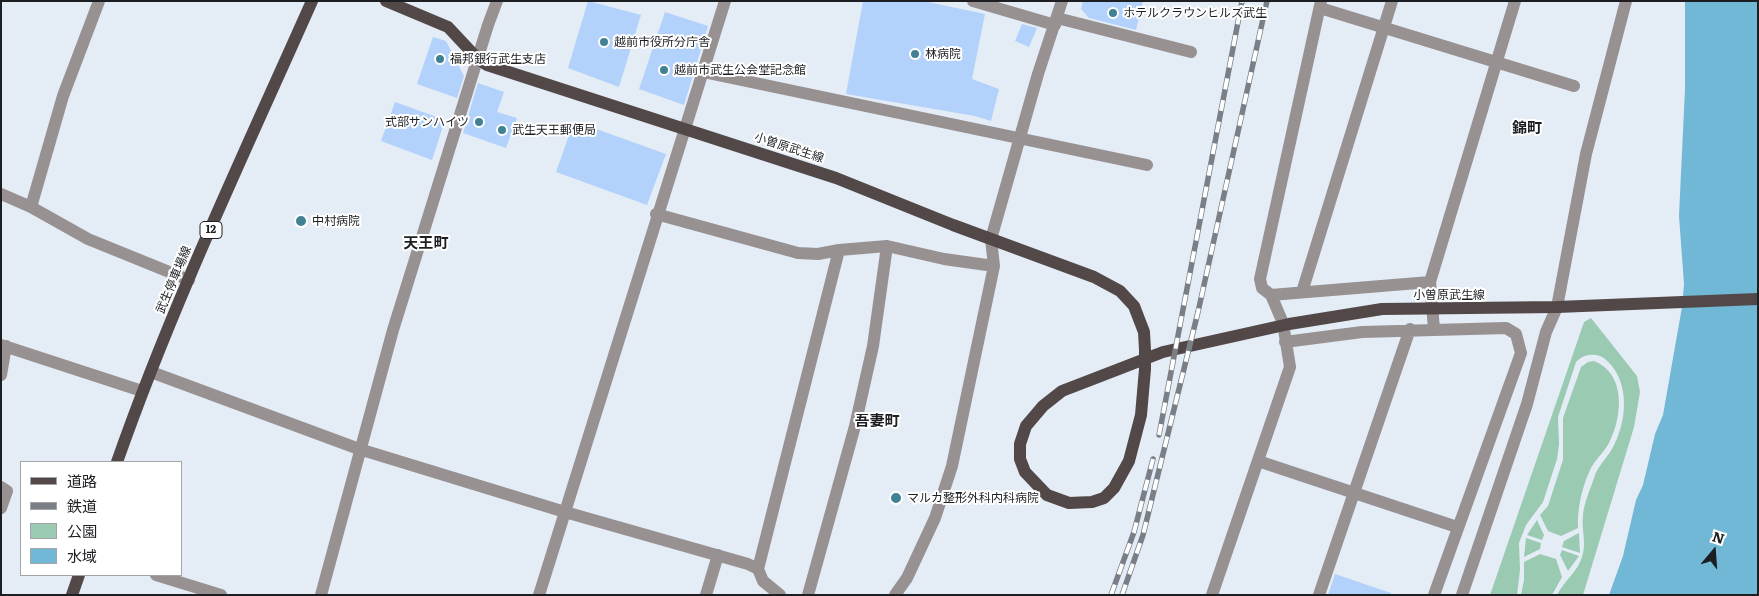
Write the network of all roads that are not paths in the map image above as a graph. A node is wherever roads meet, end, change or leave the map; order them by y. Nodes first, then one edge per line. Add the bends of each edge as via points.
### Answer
1 (99, 1) edge
2 (312, 1) edge
3 (386, 1) edge
4 (498, 1) edge
5 (725, 1) edge
6 (973, 1) edge
7 (1062, 1) edge
8 (1392, 1) edge
9 (1515, 1) edge
10 (1626, 1) edge
11 (1320, 4) edge
12 (1056, 22) junction
13 (1382, 27) junction
14 (1191, 52) dead end
15 (478, 59) junction
16 (1497, 63) junction
17 (703, 72) junction
18 (1574, 86) dead end
19 (684, 129) junction
20 (1019, 137) junction
21 (1147, 165) dead end
22 (1, 194) edge
23 (31, 207) junction
24 (656, 214) junction
25 (990, 239) junction
26 (887, 246) junction
27 (839, 250) junction
28 (994, 266) junction
29 (189, 280) junction
30 (1430, 282) junction
31 (1302, 292) junction
32 (1271, 295) junction
33 (1758, 299) edge
34 (1562, 307) junction
35 (1431, 308) junction
36 (1434, 329) junction
37 (1410, 330) junction
38 (1285, 342) junction
39 (4, 345) edge
40 (150, 372) junction
41 (1, 375) edge
42 (142, 391) junction
43 (359, 449) junction
44 (117, 461) edge
45 (1258, 461) junction
46 (1, 487) edge
47 (1354, 493) junction
48 (1, 508) edge
49 (565, 512) junction
50 (1457, 528) junction
51 (718, 556) junction
52 (758, 569) junction
53 (78, 576) edge
54 (159, 576) edge
55 (72, 595) edge
56 (221, 595) edge
57 (321, 595) edge
58 (539, 595) edge
59 (706, 595) edge
60 (780, 595) edge
61 (808, 595) edge
62 (895, 595) edge
63 (1212, 595) edge
64 (1319, 595) edge
65 (1434, 595) edge
66 (1462, 595) edge

1 - 23 street via 63,96
2 - 29 main road, 武生停車場線 / 12
3 - 15 main road, 小曽原武生線 via 448,28
4 - 15 street
5 - 17 street
6 - 12 street
7 - 12 street
8 - 13 street
9 - 16 street
10 - 34 street via 1586,154
11 - 13 street
11 - 32 street via 1260,279 1262,288
12 - 14 street
12 - 20 street
13 - 16 street
13 - 31 street
15 - 19 main road, 小曽原武生線 via 487,65
15 - 43 street
16 - 18 street
16 - 30 street
17 - 19 street
17 - 20 street
19 - 24 street
19 - 25 main road, 小曽原武生線 via 836,178
20 - 21 street
20 - 25 street
22 - 23 street
23 - 29 street via 88,239
24 - 27 street via 798,253
24 - 49 street
25 - 28 street
25 - 35 main road, 小曽原武生線 via 1094,277 1120,291 1134,306 1142,324 1145,368 1144,396 1125,471 1104,498 1080,503 1057,499 1038,488 1022,466 1022,436 1034,415 1062,391 1163,352 1289,324 1382,310
26 - 27 street
26 - 28 street
26 - 61 street via 873,346
27 - 52 street
28 - 62 street via 952,466 935,518 907,578
29 - 40 main road, 武生停車場線 / 12
30 - 31 street
30 - 35 street
31 - 32 street
32 - 38 street via 1283,323
33 - 34 main road, 小曽原武生線
34 - 35 main road, 小曽原武生線
34 - 66 street via 1546,332 1527,404
35 - 36 street
36 - 37 street
36 - 50 street via 1506,328 1516,334 1520,344 1521,353
37 - 38 street via 1362,332
37 - 47 street
38 - 45 street via 1290,367
39 - 41 street
39 - 42 street
40 - 42 main road, 武生停車場線 / 12
40 - 43 street
42 - 44 main road, 武生停車場線 / 12
43 - 49 street
43 - 57 street
45 - 47 street
45 - 63 street
46 - 48 street via 8,490
47 - 50 street
47 - 64 street
49 - 51 street
49 - 58 street
50 - 65 street
51 - 52 street
51 - 59 street
52 - 60 street via 763,581
53 - 55 main road
54 - 56 street

